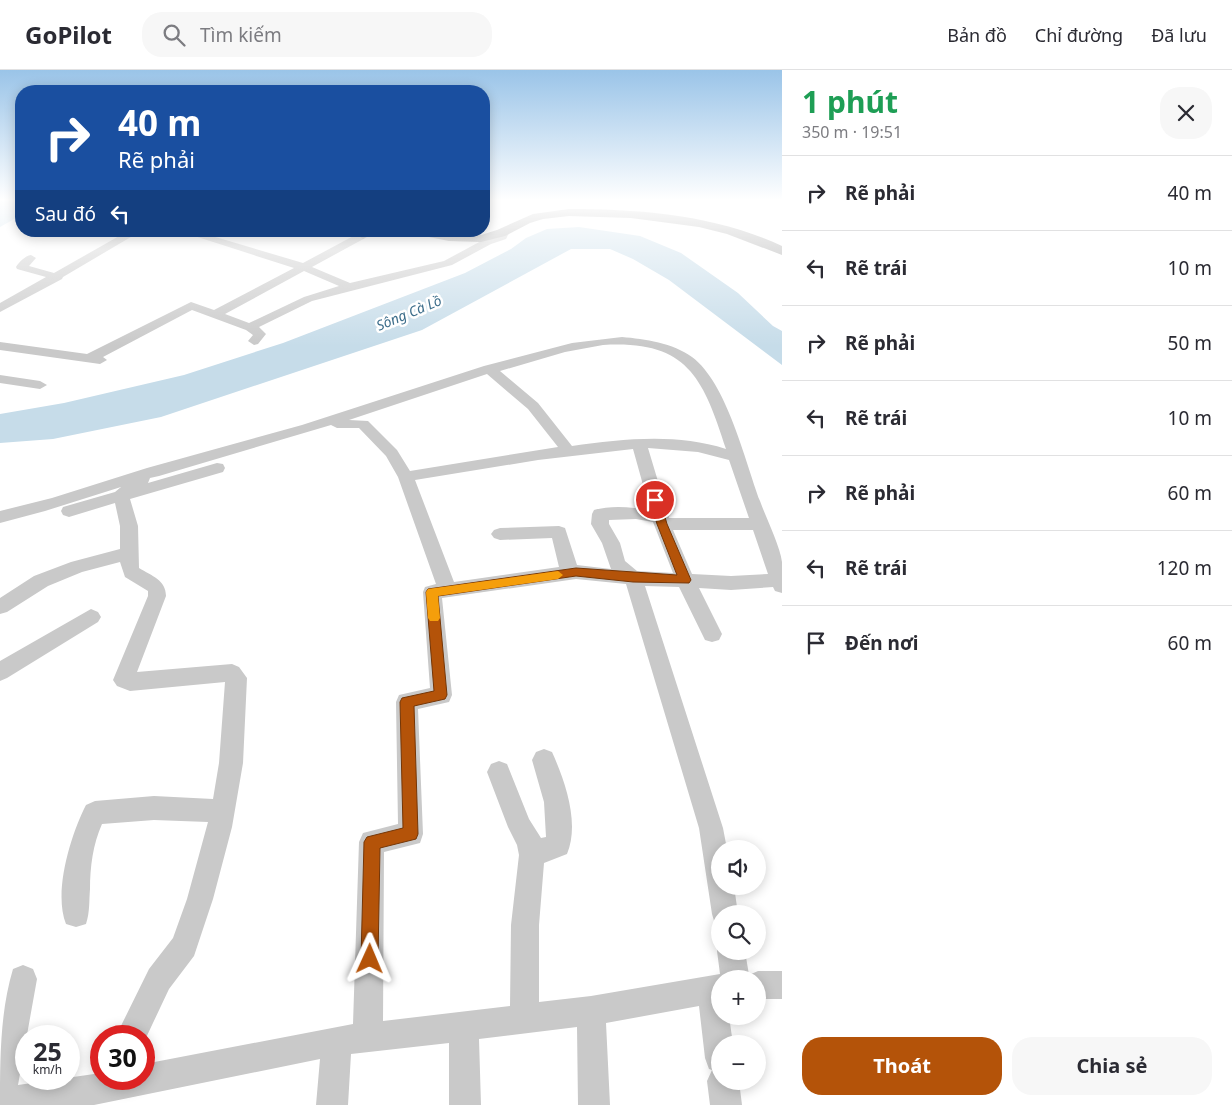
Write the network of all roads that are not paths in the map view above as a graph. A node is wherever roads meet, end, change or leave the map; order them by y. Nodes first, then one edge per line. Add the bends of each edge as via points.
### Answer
1 (105, 249) edge
2 (245, 249) edge
3 (336, 249) edge
4 (473, 249) edge
5 (32, 258) dead end
6 (304, 267) junction
7 (58, 277) junction
8 (349, 287) junction
9 (0, 308) edge
10 (216, 314) junction
11 (250, 326) junction
12 (254, 341) dead end
13 (0, 346) edge
14 (88, 359) junction
15 (103, 361) dead end
16 (489, 369) junction
17 (0, 379) edge
18 (40, 385) dead end
19 (321, 424) junction
20 (363, 424) junction
21 (638, 444) junction
22 (568, 450) junction
23 (736, 457) junction
24 (152, 473) junction
25 (406, 477) junction
26 (121, 496) junction
27 (0, 517) edge
28 (661, 521) junction
29 (760, 524) junction
30 (0, 530) edge
31 (500, 534) dead end
32 (130, 553) junction
33 (570, 573) junction
34 (633, 578) junction
35 (685, 580) junction
36 (781, 583) edge
37 (448, 591) junction
38 (0, 607) edge
39 (91, 617) dead end
40 (712, 634) dead end
41 (0, 672) edge
42 (544, 760) dead end
43 (499, 772) dead end
44 (223, 811) junction
45 (713, 840) edge
46 (532, 854) junction
47 (76, 914) dead end
48 (23, 979) dead end
49 (782, 985) edge
50 (766, 986) edge
51 (711, 988) edge
52 (591, 1011) junction
53 (524, 1019) junction
54 (136, 1025) edge
55 (464, 1026) junction
56 (368, 1038) junction
57 (337, 1041) junction
58 (155, 1080) edge
59 (108, 1090) edge
60 (724, 1090) edge
61 (0, 1098) edge
62 (0, 1104) edge
63 (332, 1105) edge
64 (465, 1105) edge
65 (594, 1105) edge
66 (726, 1105) edge

1 - 7 street
2 - 6 street
3 - 6 street
4 - 8 street via 448,263
5 - 7 street via 20,267
6 - 8 street
6 - 10 street
7 - 9 street
8 - 11 street via 308,299
10 - 11 street
10 - 14 street via 188,307
11 - 12 street via 260,334
13 - 14 street
14 - 15 street
16 - 19 street
16 - 22 street via 515,388 548,422
16 - 23 street via 596,342 652,344 687,360 704,378
17 - 18 street
19 - 20 street
19 - 24 street
20 - 25 street via 392,453
20 - 26 street
21 - 22 street
21 - 23 street via 682,444
21 - 28 street
22 - 25 street
23 - 29 street
24 - 26 street
24 - 27 street
25 - 37 street
26 - 30 street
26 - 32 street via 129,526
28 - 29 street
28 - 34 street via 636,513 600,514 600,524 611,543 617,564
28 - 35 street
29 - 36 street
31 - 33 street via 559,532
32 - 38 street via 77,567 41,581
32 - 44 street via 131,572 157,588 157,596 124,680 235,675 231,763
33 - 34 street
33 - 37 street
34 - 35 street
34 - 45 street
35 - 36 street
35 - 40 street
37 - 56 street via 432,592 441,695 407,702 411,834 372,842
39 - 41 street
42 - 46 street via 559,815 560,831 558,845
43 - 46 street
44 - 47 street via 154,808 95,813 79,856
44 - 54 street via 184,946 159,979
46 - 53 street via 525,925
48 - 61 street
49 - 50 street
51 - 52 street
52 - 53 street
52 - 65 street
53 - 55 street
55 - 56 street
55 - 64 street
56 - 57 street
57 - 58 street
57 - 63 street
59 - 62 street
60 - 66 street

